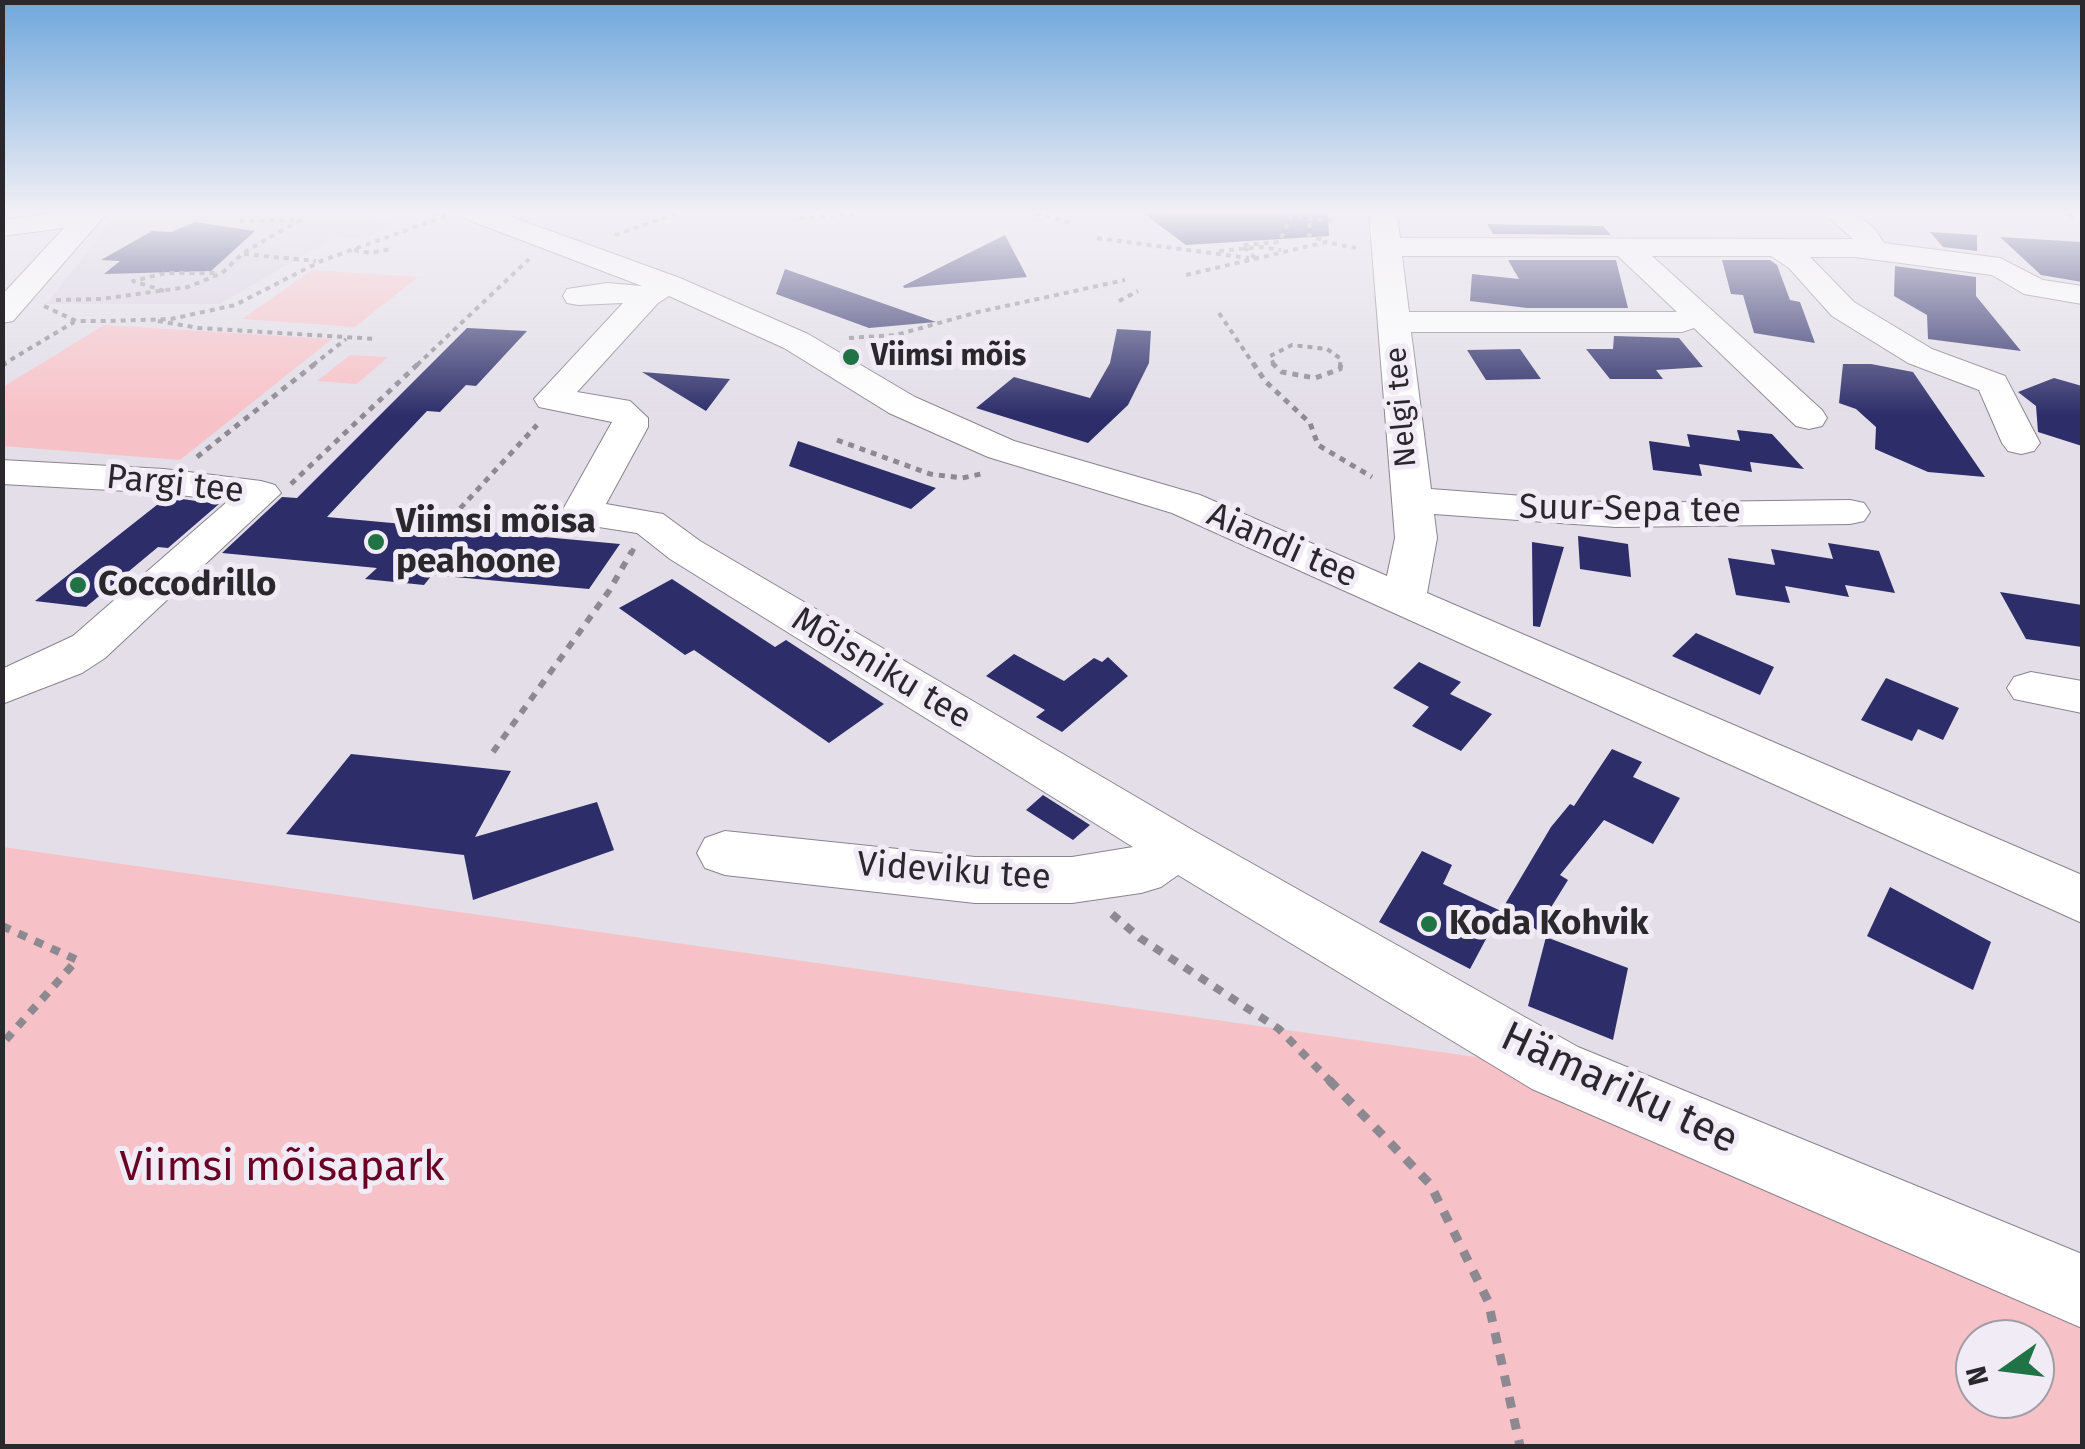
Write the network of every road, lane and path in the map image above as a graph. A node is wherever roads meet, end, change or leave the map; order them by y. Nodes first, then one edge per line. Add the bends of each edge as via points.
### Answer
1 (35, 281) edge
2 (135, 281) edge
3 (198, 281) edge
4 (284, 281) edge
5 (506, 281) edge
6 (638, 281) edge
7 (1122, 281) edge
8 (1382, 281) edge
9 (1661, 281) edge
10 (1816, 281) edge
11 (2022, 281) edge
12 (658, 290) junction
13 (165, 291) junction
14 (1138, 291) dead end
15 (2082, 294) edge
16 (578, 296) dead end
17 (56, 300) dead end
18 (1118, 301) dead end
19 (11, 304) edge
20 (1219, 313) dead end
21 (157, 320) junction
22 (76, 321) junction
23 (1395, 322) junction
24 (1682, 322) dead end
25 (346, 339) junction
26 (377, 339) dead end
27 (841, 339) dead end
28 (2, 364) edge
29 (1282, 372) junction
30 (1265, 381) junction
31 (552, 399) junction
32 (1810, 418) dead end
33 (837, 440) dead end
34 (2021, 442) dead end
35 (1016, 453) junction
36 (2, 472) edge
37 (1376, 479) dead end
38 (164, 481) junction
39 (281, 492) dead end
40 (1411, 500) junction
41 (1850, 512) dead end
42 (650, 522) junction
43 (444, 526) dead end
44 (1404, 600) junction
45 (2, 688) edge
46 (2031, 688) dead end
47 (2082, 697) edge
48 (492, 752) dead end
49 (1176, 847) junction
50 (725, 852) dead end
51 (1072, 880) junction
52 (2082, 900) edge
53 (2, 926) edge
54 (2, 1044) edge
55 (2082, 1291) edge
56 (1520, 1446) edge

1 - 19 street
2 - 13 path
3 - 13 path
4 - 21 path via 235,305
5 - 39 path
6 - 12 street, Aiandi tee
7 - 27 path via 896,335
8 - 23 street, Nelgi tee
9 - 32 street
10 - 34 street via 1843,309 1920,356 1993,384
11 - 15 street
12 - 16 street
12 - 31 street
12 - 35 street, Aiandi tee via 796,341 902,404
13 - 17 path
14 - 18 path
19 - 22 path
20 - 30 path
21 - 22 path
21 - 25 path
22 - 28 path
23 - 24 street
23 - 40 street, Nelgi tee
25 - 26 path
25 - 38 path
29 - 29 path via 1315,378 1335,374 1342,364 1327,349 1292,345 1270,356
29 - 30 path
30 - 37 path via 1310,423 1318,446
31 - 42 street via 617,408 630,418 581,513
31 - 43 path via 548,412
33 - 35 path via 930,474 962,478 986,473
35 - 44 street, Aiandi tee via 1186,504
36 - 38 street, Pargi tee
38 - 45 street, Pargi tee via 262,494 88,648
40 - 41 street, Suur-Sepa tee via 1616,515
40 - 44 street, Nelgi tee via 1416,538
42 - 48 path via 609,591
42 - 49 street, Mõisniku tee via 685,550
44 - 52 street, Aiandi tee
46 - 47 street
49 - 51 street, Videviku tee via 1141,871
49 - 55 street, Hämariku tee via 1555,1068
50 - 51 street, Videviku tee via 975,880
51 - 56 path via 1140,938 1279,1029 1430,1184 1488,1301
53 - 54 path via 77,960

